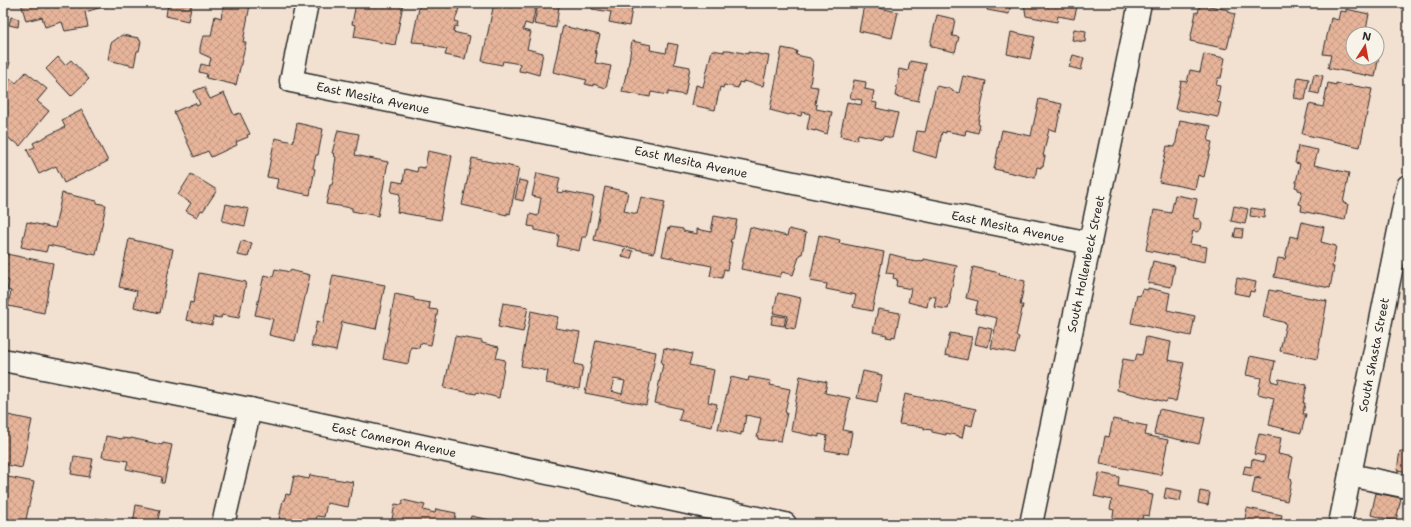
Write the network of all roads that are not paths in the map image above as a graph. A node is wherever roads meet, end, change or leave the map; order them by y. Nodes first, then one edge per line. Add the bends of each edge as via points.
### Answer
1 (307, 3) edge
2 (1140, 3) edge
3 (1408, 186) edge
4 (1090, 243) junction
5 (3, 360) edge
6 (250, 409) junction
7 (1350, 475) junction
8 (1408, 487) edge
9 (223, 524) edge
10 (785, 524) edge
11 (1031, 524) edge
12 (1340, 524) edge

1 - 4 street, East Mesita Avenue via 291,81
2 - 4 street, South Hollenbeck Street
3 - 7 street, South Shasta Street
4 - 11 street, South Hollenbeck Street
5 - 6 street, East Cameron Avenue
6 - 9 street
6 - 10 street, East Cameron Avenue
7 - 8 street
7 - 12 street, South Shasta Street

